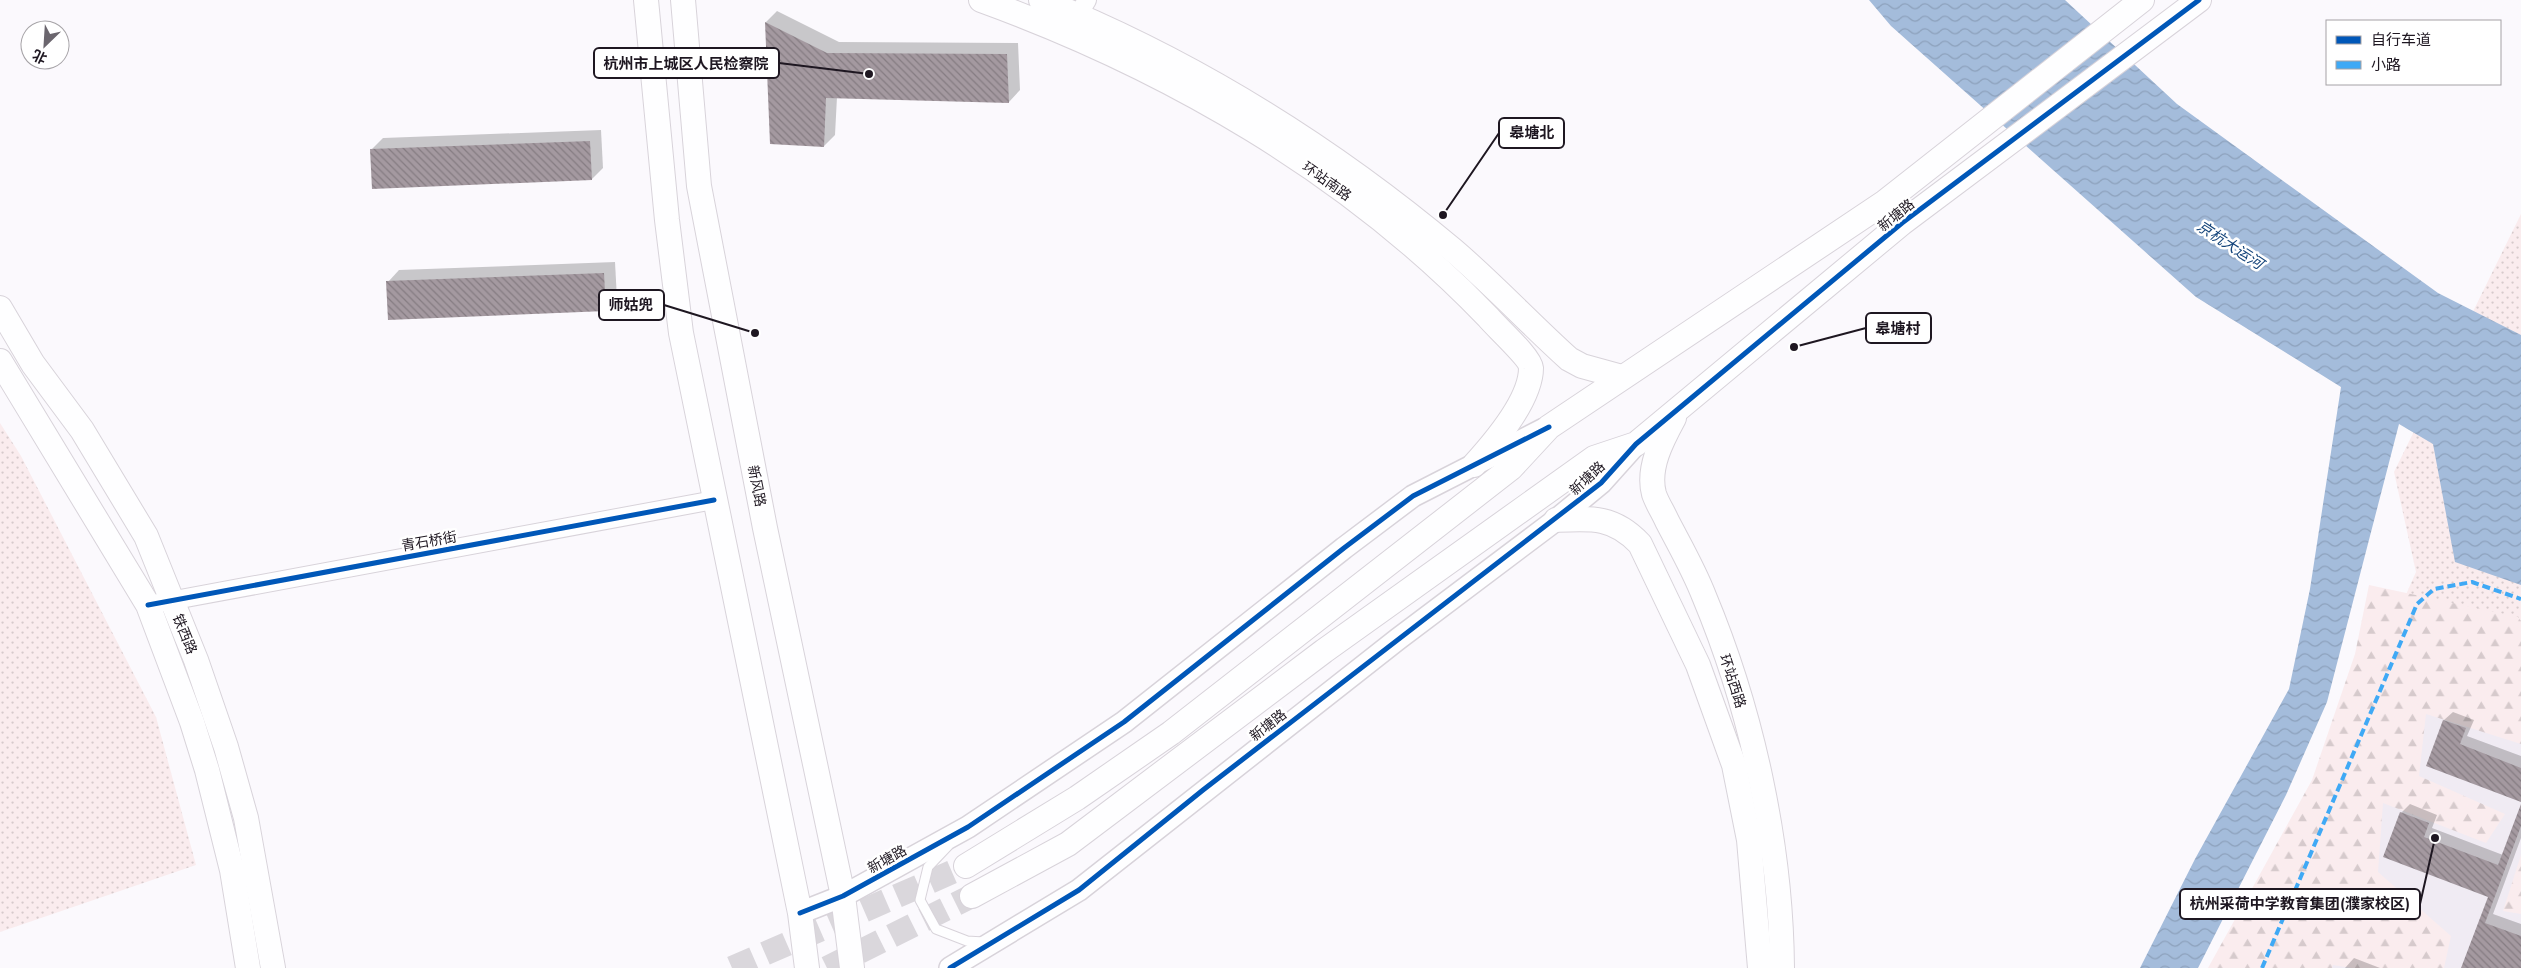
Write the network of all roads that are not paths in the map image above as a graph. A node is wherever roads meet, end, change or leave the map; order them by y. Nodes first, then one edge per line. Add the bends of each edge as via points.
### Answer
1 (646, 0) edge
2 (683, 0) edge
3 (981, 0) edge
4 (1041, 0) edge
5 (2199, 0) edge
6 (2140, 1) edge
7 (1082, 7) edge
8 (0, 308) edge
9 (0, 361) edge
10 (1622, 377) junction
11 (1678, 411) junction
12 (1549, 427) junction
13 (1636, 444) junction
14 (1474, 465) junction
15 (714, 500) junction
16 (1556, 520) junction
17 (172, 600) junction
18 (148, 605) junction
19 (968, 827) junction
20 (966, 866) tunnel mouth
21 (843, 896) junction
22 (972, 896) tunnel mouth
23 (800, 914) junction
24 (995, 942) junction
25 (804, 967) edge
26 (248, 968) edge
27 (273, 968) edge
28 (852, 968) edge
29 (950, 968) edge
30 (1760, 968) edge
31 (1782, 968) edge

1 - 15 main road via 667,220 682,333
2 - 21 main road, 新风路 via 699,186 765,528
3 - 14 main road, 环站南路 via 1108,52 1248,127 1375,216 1447,277 1508,338 1531,367 1522,397 1504,432
4 - 7 main road, 环站南路
5 - 11 main road, 新塘路 via 1902,223
6 - 10 main road, 新塘路 via 1885,202
7 - 10 main road, 环站南路 via 1299,134 1374,186 1455,252 1569,359
8 - 17 main road, 铁西路 via 33,364 82,430 146,536
9 - 18 main road, 铁西路
10 - 12 main road, 新塘路
11 - 13 main road, 新塘路
11 - 31 main road, 环站西路 via 1658,447 1654,493 1704,595 1740,697 1768,815 1782,940
12 - 14 street, 新塘路
12 - 20 main road, 新塘路 via 1511,468 1171,733 1077,798
13 - 16 street, 新塘路 via 1601,483
13 - 22 main road, 新塘路 via 1594,458 1324,651 1068,844
14 - 19 street, 新塘路 via 1413,496 1124,722
15 - 17 street, 青石桥街
15 - 23 main road
16 - 24 street, 新塘路 via 1398,639 1079,890
16 - 30 main road, 环站西路 via 1601,520 1628,532 1640,544 1698,665 1734,765 1749,840
17 - 18 street, 青石桥街
17 - 27 main road, 铁西路 via 226,747 246,818
18 - 26 main road, 铁西路 via 207,770 232,870
19 - 21 street, 新塘路
19 - 24 lane via 928,867 920,900 936,928 967,941
21 - 23 street, 新塘路
21 - 28 main road, 新风路
23 - 25 main road
24 - 29 street, 新塘路

